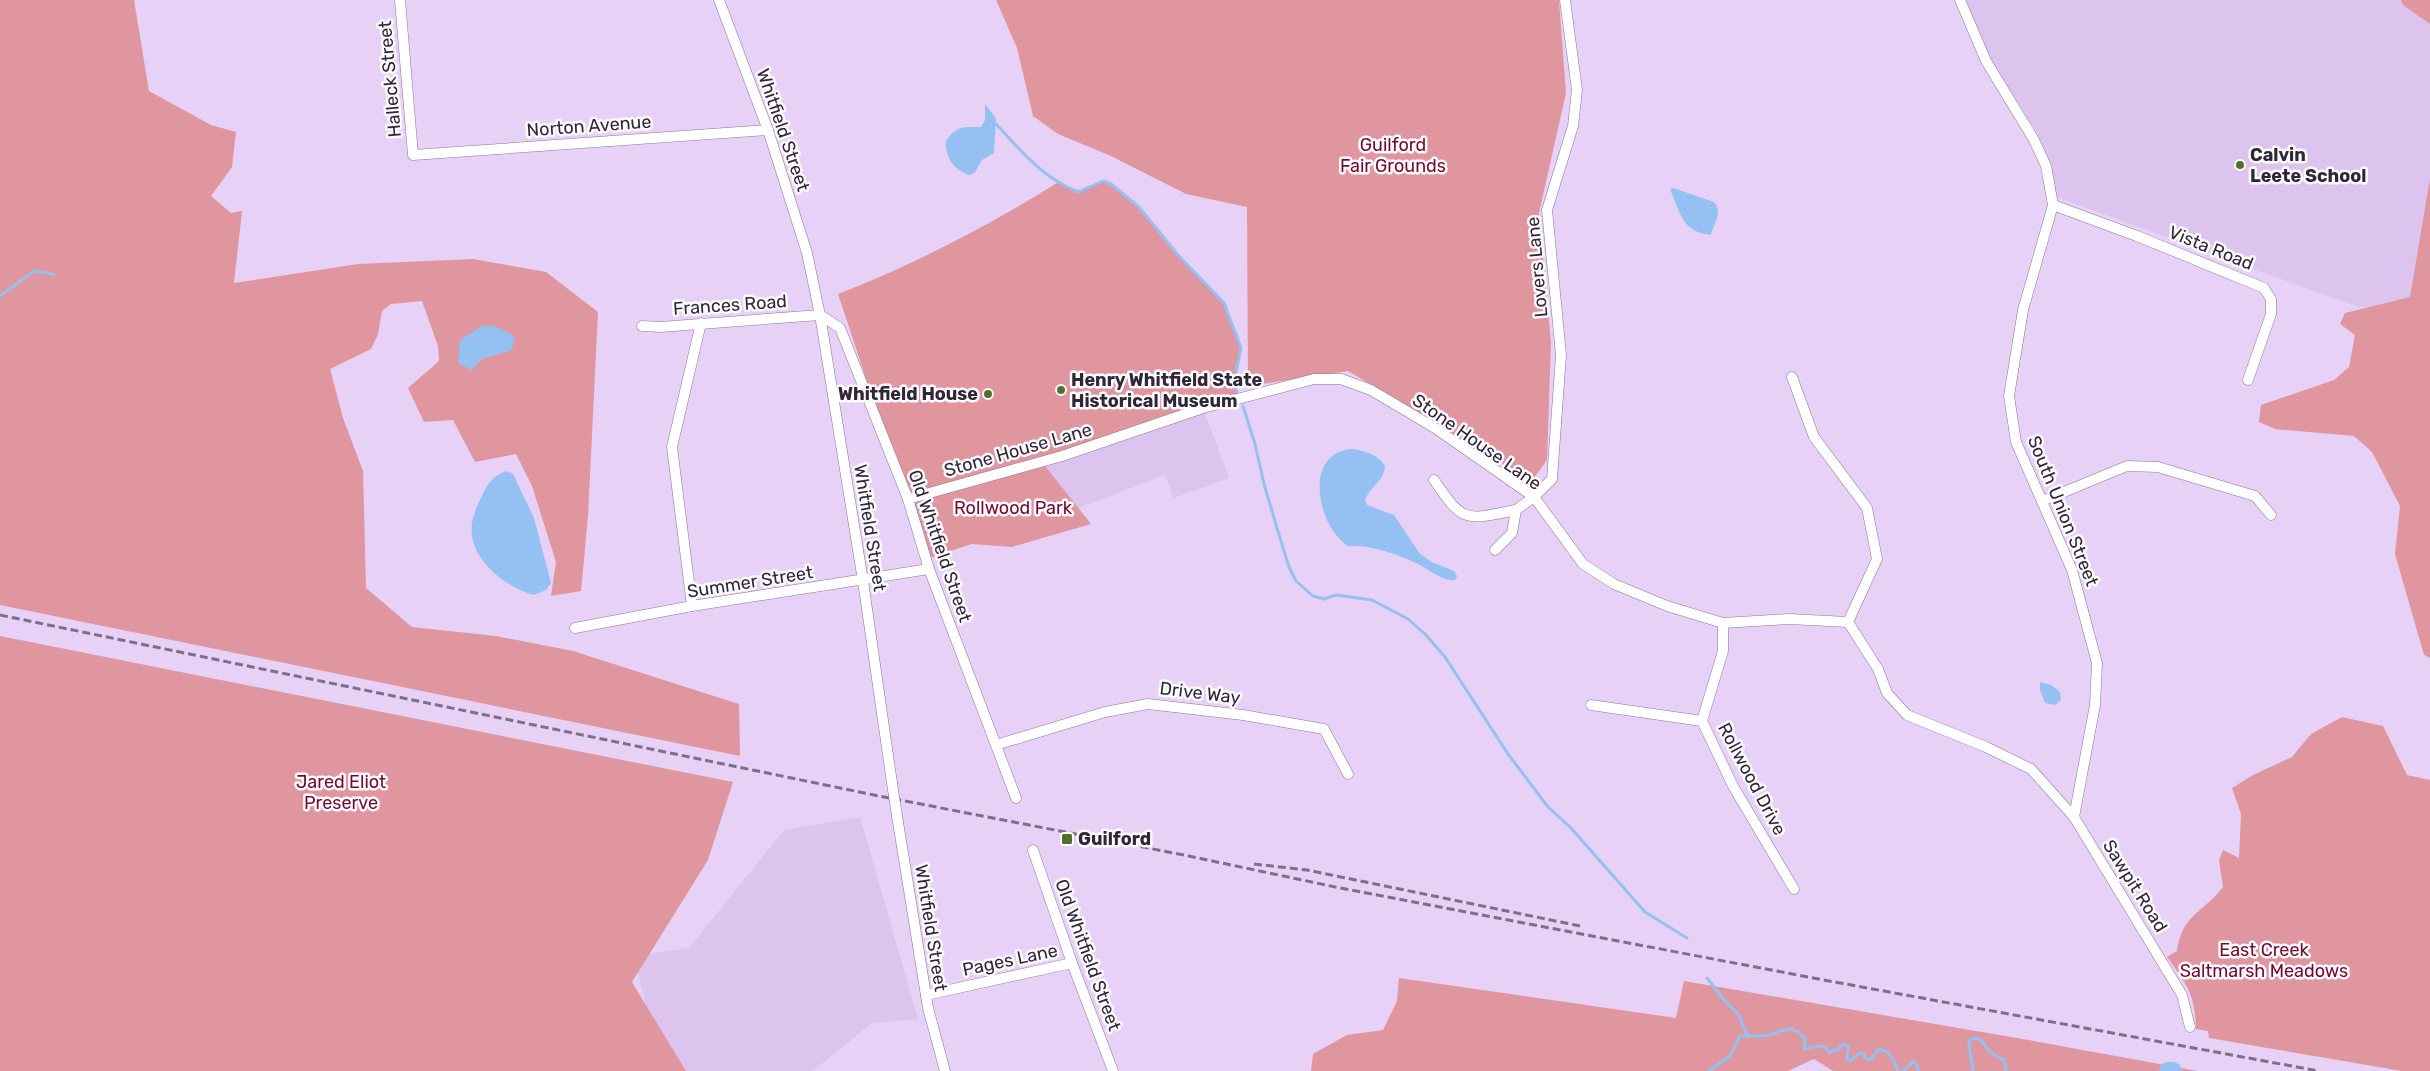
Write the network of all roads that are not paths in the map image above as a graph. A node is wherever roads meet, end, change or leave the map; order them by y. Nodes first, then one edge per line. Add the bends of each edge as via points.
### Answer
1 (400, 0) edge
2 (719, 0) edge
3 (1565, 0) edge
4 (1960, 0) edge
5 (768, 130) junction
6 (413, 154) joint
7 (2054, 205) junction
8 (820, 315) junction
9 (701, 323) junction
10 (642, 326) dead end
11 (1792, 377) dead end
12 (2248, 380) dead end
13 (1434, 480) dead end
14 (1534, 497) junction
15 (908, 499) junction
16 (2042, 501) junction
17 (1516, 510) junction
18 (2271, 515) dead end
19 (1495, 550) dead end
20 (929, 569) junction
21 (863, 581) junction
22 (692, 606) junction
23 (1848, 622) junction
24 (1723, 623) junction
25 (575, 628) dead end
26 (1591, 705) dead end
27 (1702, 721) junction
28 (996, 745) junction
29 (1348, 774) dead end
30 (1016, 798) dead end
31 (2074, 817) junction
32 (1033, 850) dead end
33 (1794, 888) dead end
34 (1072, 963) junction
35 (926, 995) junction
36 (2190, 1027) dead end
37 (945, 1071) edge
38 (1113, 1071) edge

1 - 6 street, Halleck Street
2 - 5 street, Whitfield Street
3 - 14 street, Lovers Lane via 1577,90 1573,126 1548,210 1562,355 1552,478
4 - 7 street, South Union Street via 1986,61 2046,166
5 - 6 street, Norton Avenue
5 - 8 street, Whitfield Street via 807,252
7 - 12 street, Vista Road via 2264,288 2271,299 2270,314
7 - 16 street, South Union Street via 2023,310 2008,396 2016,442
8 - 9 street, Frances Road
8 - 15 street, Old Whitfield Street via 840,328 845,338
8 - 21 street, Whitfield Street
9 - 10 street, Frances Road
9 - 22 street via 672,447
11 - 23 street via 1814,437 1867,508 1877,559
13 - 17 street via 1461,514 1482,517
14 - 15 street, Stone House Lane via 1434,428 1371,390 1341,379 1314,379 1203,408 1062,456
14 - 17 street, Lovers Lane
14 - 24 street, Stone House Lane via 1583,564 1614,584 1640,595
15 - 20 street, Old Whitfield Street
16 - 18 street via 2128,466 2158,467 2255,496
16 - 31 street, South Union Street via 2072,570 2097,663 2095,705
17 - 19 street via 1512,533
20 - 21 street, Summer Street
20 - 28 street, Old Whitfield Street
21 - 22 street, Summer Street
21 - 35 street, Whitfield Street, bridge
22 - 25 street, Summer Street
23 - 24 street, Stone House Lane via 1789,619
23 - 31 street via 1878,669 1887,693 1907,715 1986,747 2031,770
24 - 27 street, Rollwood Drive via 1723,651
26 - 27 street
27 - 33 street, Rollwood Drive via 1733,786
28 - 29 street, Drive Way via 1105,712 1163,704 1324,729
28 - 30 street, Old Whitfield Street
31 - 36 street, Sawpit Road via 2182,995
32 - 34 street, Old Whitfield Street
34 - 35 street, Pages Lane
34 - 38 street, Old Whitfield Street
35 - 37 street, Whitfield Street

